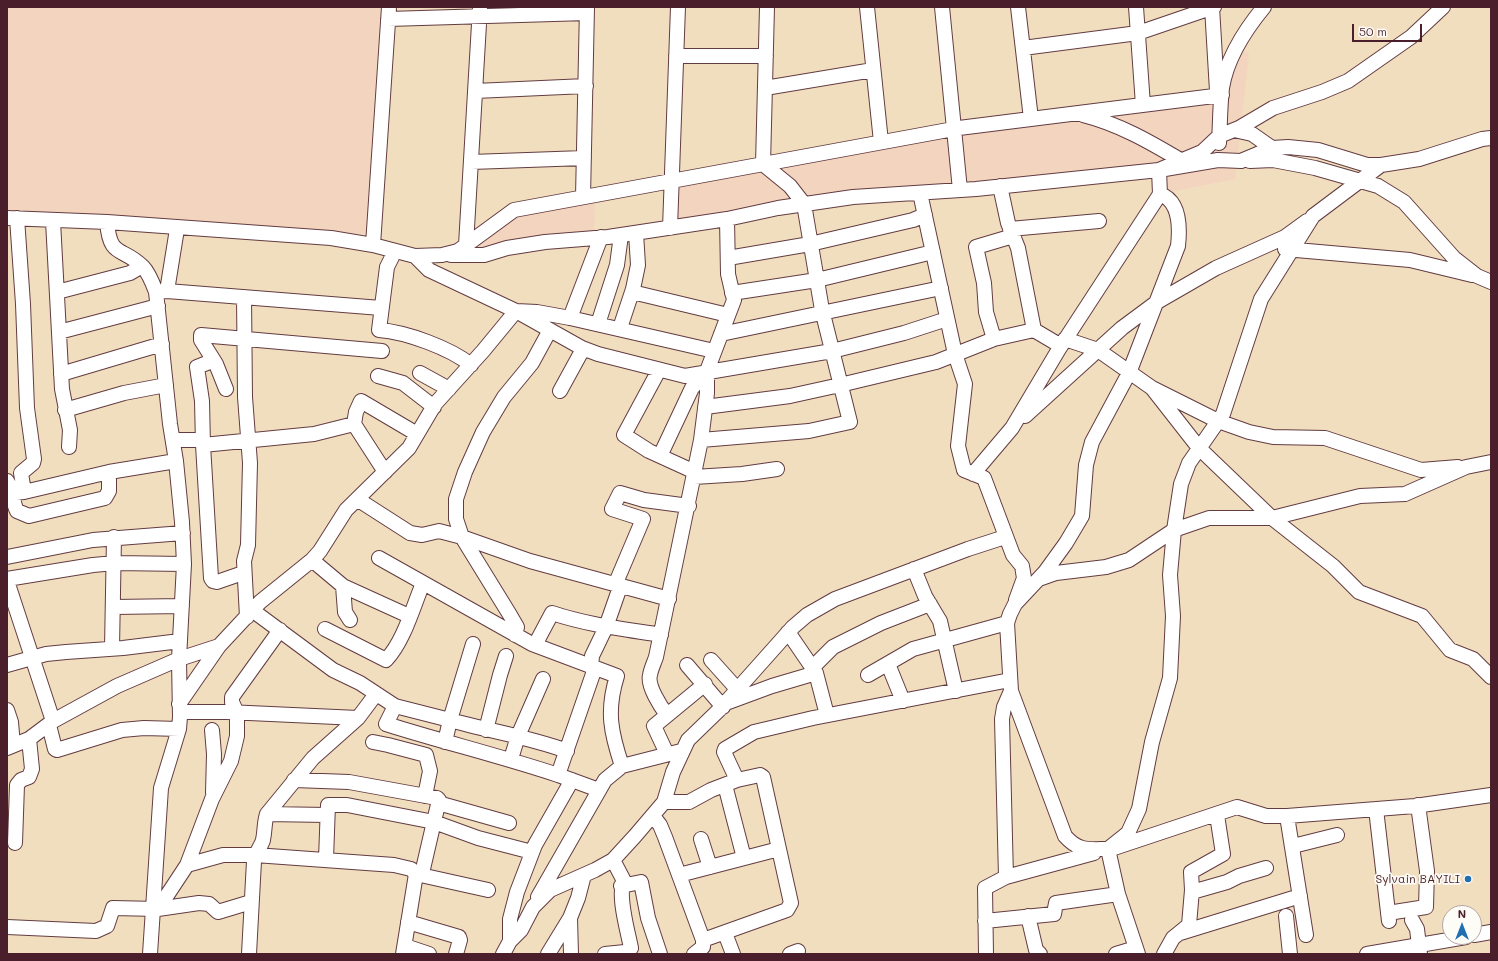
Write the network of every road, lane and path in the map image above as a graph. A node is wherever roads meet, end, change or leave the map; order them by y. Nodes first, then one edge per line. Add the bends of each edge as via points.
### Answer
1 (678, 7) edge
2 (767, 7) edge
3 (867, 7) edge
4 (942, 7) edge
5 (1018, 7) edge
6 (1136, 7) edge
7 (1213, 7) edge
8 (1264, 7) edge
9 (1444, 7) edge
10 (587, 10) edge
11 (479, 12) edge
12 (388, 13) edge
13 (1138, 34) junction
14 (1023, 48) junction
15 (676, 56) junction
16 (766, 56) junction
17 (873, 70) junction
18 (586, 86) junction
19 (765, 88) junction
20 (475, 91) junction
21 (1220, 95) junction
22 (1143, 105) junction
23 (1076, 113) junction
24 (1031, 119) junction
25 (955, 129) junction
26 (1234, 130) junction
27 (1219, 136) junction
28 (1491, 138) edge
29 (881, 142) junction
30 (1272, 148) junction
31 (584, 158) junction
32 (1218, 160) junction
33 (1241, 161) junction
34 (471, 162) junction
35 (1187, 163) junction
36 (763, 164) junction
37 (1381, 165) junction
38 (1159, 170) junction
39 (671, 181) junction
40 (1359, 181) junction
41 (1000, 186) junction
42 (960, 190) junction
43 (920, 193) junction
44 (1160, 194) junction
45 (584, 197) junction
46 (804, 204) junction
47 (925, 215) junction
48 (1313, 216) junction
49 (12, 218) edge
50 (728, 219) junction
51 (53, 221) junction
52 (1099, 221) dead end
53 (107, 222) junction
54 (177, 228) junction
55 (670, 228) junction
56 (636, 232) junction
57 (1011, 232) junction
58 (621, 235) junction
59 (601, 237) junction
60 (810, 244) junction
61 (373, 245) junction
62 (466, 245) junction
63 (1293, 249) junction
64 (395, 251) junction
65 (933, 252) junction
66 (1251, 253) junction
67 (442, 255) junction
68 (415, 256) junction
69 (728, 258) junction
70 (142, 266) junction
71 (1477, 276) junction
72 (817, 280) junction
73 (1491, 282) edge
74 (941, 288) junction
75 (57, 292) junction
76 (632, 292) junction
77 (732, 293) junction
78 (160, 296) junction
79 (244, 297) junction
80 (1157, 302) junction
81 (381, 308) junction
82 (516, 311) junction
83 (823, 314) junction
84 (728, 315) junction
85 (570, 318) junction
86 (947, 319) junction
87 (598, 324) junction
88 (620, 328) junction
89 (550, 330) junction
90 (1034, 330) junction
91 (59, 332) junction
92 (721, 334) junction
93 (244, 339) junction
94 (994, 339) junction
95 (1063, 343) junction
96 (162, 344) junction
97 (584, 348) junction
98 (1098, 350) junction
99 (382, 351) dead end
100 (714, 351) junction
101 (832, 351) junction
102 (955, 354) junction
103 (212, 360) junction
104 (471, 365) junction
105 (659, 370) junction
106 (707, 371) junction
107 (1129, 372) junction
108 (420, 373) dead end
109 (61, 374) junction
110 (378, 376) dead end
111 (166, 385) junction
112 (840, 385) junction
113 (1152, 388) junction
114 (449, 389) junction
115 (226, 390) dead end
116 (560, 391) dead end
117 (434, 407) junction
118 (705, 407) junction
119 (65, 410) junction
120 (1218, 421) junction
121 (354, 424) junction
122 (1012, 428) junction
123 (417, 434) junction
124 (173, 440) junction
125 (701, 440) junction
126 (249, 441) junction
127 (203, 443) junction
128 (69, 447) dead end
129 (1199, 448) junction
130 (660, 456) junction
131 (176, 461) junction
132 (1491, 462) edge
133 (1466, 467) junction
134 (777, 469) dead end
135 (109, 472) junction
136 (385, 472) junction
137 (694, 474) junction
138 (973, 474) junction
139 (14, 489) edge
140 (357, 500) junction
141 (689, 506) junction
142 (1272, 518) junction
143 (1174, 530) junction
144 (182, 533) junction
145 (114, 537) junction
146 (462, 537) junction
147 (1006, 537) junction
148 (7, 557) edge
149 (379, 558) dead end
150 (312, 560) junction
151 (114, 563) junction
152 (184, 564) junction
153 (914, 569) junction
154 (243, 573) junction
155 (1039, 579) junction
156 (7, 580) edge
157 (423, 583) junction
158 (343, 586) junction
159 (618, 586) junction
160 (669, 599) junction
161 (930, 604) junction
162 (1015, 604) junction
163 (182, 606) junction
164 (114, 608) junction
165 (249, 613) junction
166 (409, 616) junction
167 (350, 620) dead end
168 (1007, 623) junction
169 (606, 627) junction
170 (325, 629) dead end
171 (280, 630) junction
172 (788, 632) junction
173 (515, 635) junction
174 (661, 635) junction
175 (945, 639) junction
176 (180, 641) junction
177 (473, 644) dead end
178 (535, 645) junction
179 (219, 646) junction
180 (112, 648) junction
181 (506, 656) dead end
182 (32, 658) junction
183 (179, 659) junction
184 (711, 660) dead end
185 (888, 664) junction
186 (7, 665) edge
187 (688, 665) dead end
188 (593, 668) junction
189 (814, 671) junction
190 (868, 675) dead end
191 (1491, 677) edge
192 (543, 679) dead end
193 (705, 684) junction
194 (1011, 686) junction
195 (737, 689) junction
196 (956, 691) junction
197 (376, 694) junction
198 (903, 701) junction
199 (724, 705) junction
200 (395, 706) junction
201 (180, 708) junction
202 (7, 710) edge
203 (237, 713) junction
204 (667, 715) junction
205 (827, 715) junction
206 (358, 718) junction
207 (450, 720) junction
208 (51, 723) junction
209 (179, 728) junction
210 (212, 730) dead end
211 (486, 730) junction
212 (518, 736) junction
213 (29, 739) junction
214 (372, 742) dead end
215 (445, 742) junction
216 (10, 747) edge
217 (567, 751) junction
218 (681, 751) junction
219 (667, 754) junction
220 (511, 759) junction
221 (622, 766) junction
222 (558, 775) junction
223 (294, 780) junction
224 (572, 780) junction
225 (731, 783) junction
226 (599, 790) junction
227 (1491, 794) edge
228 (425, 796) junction
229 (212, 799) junction
230 (664, 802) junction
231 (438, 803) junction
232 (1418, 805) junction
233 (1376, 809) junction
234 (267, 814) junction
235 (327, 815) junction
236 (1217, 815) junction
237 (653, 816) junction
238 (1286, 816) junction
239 (434, 822) junction
240 (509, 823) dead end
241 (1337, 835) dead end
242 (701, 839) dead end
243 (15, 843) dead end
244 (1293, 846) junction
245 (779, 850) junction
246 (1108, 850) junction
247 (532, 852) junction
248 (255, 856) junction
249 (744, 858) junction
250 (326, 859) junction
251 (613, 860) junction
252 (188, 865) junction
253 (710, 867) junction
254 (1266, 868) dead end
255 (416, 874) junction
256 (584, 875) junction
257 (679, 875) junction
258 (1006, 878) junction
259 (621, 886) junction
260 (488, 890) dead end
261 (1192, 892) junction
262 (1118, 894) junction
263 (1300, 896) junction
264 (251, 902) junction
265 (533, 907) junction
266 (156, 910) junction
267 (1028, 916) junction
268 (1286, 916) dead end
269 (570, 918) junction
270 (1412, 920) dead end
271 (985, 921) junction
272 (408, 922) junction
273 (7, 927) edge
274 (725, 933) junction
275 (1179, 933) junction
276 (1306, 935) dead end
277 (703, 940) junction
278 (510, 941) junction
279 (1442, 944) edge
280 (1033, 948) edge
281 (404, 950) edge
282 (1420, 950) edge
283 (1137, 951) edge
284 (150, 954) edge
285 (249, 954) edge
286 (429, 954) edge
287 (456, 954) edge
288 (503, 954) edge
289 (548, 954) edge
290 (571, 954) edge
291 (604, 954) edge
292 (660, 954) edge
293 (694, 954) edge
294 (733, 954) edge
295 (986, 954) edge
296 (1040, 954) edge
297 (1116, 954) edge
298 (1164, 954) edge
299 (1290, 954) edge
300 (1368, 954) edge

1 - 15 street
2 - 16 street
3 - 17 street
4 - 25 street
5 - 14 street
6 - 13 street
7 - 13 street
7 - 21 street
8 - 21 street via 1236,46
9 - 26 street via 1411,37 1348,81 1273,108
10 - 11 street
10 - 18 street
11 - 12 street
11 - 20 street
12 - 61 street
13 - 14 street
13 - 22 street
14 - 24 street
15 - 16 street
15 - 39 street
16 - 19 street
17 - 19 street
17 - 29 street
18 - 20 street
18 - 31 street
19 - 36 street
20 - 34 street
21 - 22 street
21 - 27 street
22 - 23 street
23 - 24 street
23 - 35 street via 1100,119 1144,138
24 - 25 street
25 - 29 street
25 - 42 street
26 - 27 street
26 - 30 street via 1252,134
27 - 32 street
27 - 35 street
28 - 37 street via 1419,159
29 - 36 street
30 - 33 street
30 - 37 street via 1318,150 1367,165
31 - 34 street
31 - 45 street
32 - 33 street
32 - 35 street
33 - 40 street via 1273,160 1315,168
34 - 62 street
35 - 38 street
36 - 39 street
36 - 46 street via 790,186
37 - 40 street
38 - 41 street
38 - 44 street
39 - 45 street
39 - 55 street
40 - 48 street
40 - 71 street via 1378,186 1404,202 1454,258
41 - 42 street
41 - 57 street
42 - 43 street
43 - 46 street via 852,197
43 - 47 street
44 - 80 street via 1168,196 1180,226 1178,246
44 - 95 street
45 - 62 street via 514,210
46 - 50 street
46 - 60 street
47 - 60 street
47 - 65 street
48 - 63 street
48 - 66 street via 1285,237
49 - 51 street
49 - 139 street via 23,304 27,408 34,459 33,463 21,472
50 - 55 street
50 - 69 street
51 - 53 street
51 - 75 street
52 - 57 street
53 - 54 street
53 - 70 street via 109,242 115,249
54 - 61 street via 331,238
54 - 78 street
55 - 56 street
56 - 58 street
56 - 76 street via 638,265
57 - 90 street via 1018,248
57 - 94 street via 976,247 984,283 986,312
58 - 59 street
58 - 87 street via 617,265
59 - 67 street via 545,242 507,248 484,255
59 - 85 street
60 - 69 street
60 - 72 street
61 - 64 street
62 - 67 street via 458,251
63 - 66 street
63 - 71 street via 1410,260
63 - 120 street via 1261,299 1223,414
64 - 68 street
64 - 81 street via 387,267
65 - 72 street
65 - 74 street
66 - 80 street via 1216,268
67 - 68 street
68 - 82 street via 429,270
69 - 77 street
70 - 75 street via 130,273
70 - 78 street
71 - 73 street
72 - 77 street
72 - 83 street
74 - 83 street
74 - 86 street
75 - 91 street
76 - 84 street
76 - 88 street
77 - 84 street via 734,300
78 - 79 street
78 - 91 street
78 - 96 street
79 - 81 street
79 - 93 street
80 - 98 street
80 - 107 street
81 - 104 street via 379,330 395,331 450,351
82 - 85 street
82 - 89 street
82 - 104 street
83 - 92 street
83 - 101 street
84 - 92 street
85 - 87 street
86 - 101 street
86 - 102 street
87 - 88 street
88 - 100 street
89 - 97 street
89 - 146 street via 532,363 504,397 483,432 465,472 456,499 456,520
90 - 94 street
90 - 95 street
91 - 109 street
92 - 100 street
93 - 99 street
93 - 103 street via 201,335 200,340
93 - 126 street
94 - 102 street
95 - 98 street
95 - 122 street
96 - 109 street
96 - 111 street
97 - 105 street
97 - 116 street
98 - 107 street
98 - 122 street
100 - 106 street
101 - 106 street
101 - 112 street
102 - 112 street via 936,362
102 - 138 street via 965,384 958,446 964,470
103 - 115 street
103 - 127 street via 197,367 202,401
104 - 114 street
105 - 106 street via 685,376
105 - 130 street via 624,435
106 - 118 street
106 - 130 street via 692,388
107 - 113 street
107 - 155 street via 1092,442 1086,465 1082,516 1066,543
108 - 114 street
109 - 119 street
110 - 117 street via 403,383
111 - 119 street
111 - 124 street
112 - 118 street via 790,396
112 - 125 street via 850,422 809,431
113 - 120 street
113 - 129 street
114 - 117 street
117 - 123 street
118 - 125 street
119 - 128 street via 70,430
120 - 129 street
120 - 133 street via 1273,437 1325,438 1421,470
121 - 123 street via 361,401
121 - 126 street via 314,434
121 - 136 street
122 - 138 street
123 - 136 street via 409,448
124 - 127 street
124 - 131 street
125 - 137 street
126 - 127 street
126 - 154 street via 250,510
127 - 154 street via 211,578 217,582
129 - 142 street
129 - 143 street via 1189,463 1181,484
130 - 137 street
131 - 135 street
131 - 144 street
132 - 133 street
133 - 142 street via 1405,494 1360,496
134 - 137 street via 742,474
135 - 139 street
135 - 139 street via 109,495 105,498 29,516 17,512 13,504
136 - 140 street
137 - 141 street
138 - 147 street via 984,478
140 - 146 street via 410,533 422,535 439,531
140 - 150 street via 346,510
141 - 159 street via 644,500 620,493 612,510 643,519
141 - 160 street
142 - 143 street via 1208,518
142 - 191 street via 1333,566 1359,592 1422,616 1450,650 1473,659
143 - 155 street via 1129,560 1106,567 1056,573
143 - 246 street via 1170,575 1173,616 1170,678 1152,742 1139,809 1128,832
144 - 145 street
144 - 152 street
145 - 148 street
145 - 151 street
146 - 159 street via 530,561
146 - 173 street via 510,615 516,627
147 - 153 street
147 - 162 street via 1013,555 1022,566 1024,578
149 - 157 street
150 - 158 street
150 - 165 street
151 - 152 street
151 - 156 street
151 - 164 street
152 - 163 street
153 - 161 street
153 - 172 street via 834,599 807,615
154 - 165 street
155 - 162 street
156 - 182 street
157 - 166 street
157 - 173 street
158 - 166 street
158 - 167 street via 345,612
159 - 160 street
159 - 169 street
160 - 174 street
161 - 175 street via 940,621
161 - 189 street via 881,623 833,647
162 - 168 street
163 - 164 street
163 - 176 street
164 - 180 street
165 - 171 street
165 - 179 street
166 - 170 street via 392,653 386,660
168 - 175 street
168 - 194 street
169 - 174 street
169 - 178 street via 552,613
169 - 188 street via 592,656
171 - 197 street via 333,670
171 - 203 street via 232,697
172 - 189 street
172 - 195 street
173 - 178 street
174 - 204 street via 649,681
175 - 185 street via 913,649
175 - 196 street
176 - 180 street
176 - 183 street
177 - 207 street
178 - 188 street
179 - 183 street
179 - 201 street
180 - 182 street
181 - 211 street
182 - 186 street
182 - 208 street
183 - 201 street
183 - 208 street via 117,686
184 - 195 street
185 - 190 street
185 - 198 street
187 - 193 street
188 - 217 street
188 - 221 street via 617,676 611,699 610,717
189 - 199 street
189 - 205 street
192 - 212 street
193 - 199 street
193 - 204 street
194 - 196 street
194 - 246 street via 1064,836 1082,850
194 - 258 street via 1002,719
195 - 199 street
196 - 198 street
197 - 200 street
197 - 206 street
198 - 205 street
199 - 218 street via 688,740
200 - 207 street
200 - 215 street via 386,724
201 - 203 street
201 - 209 street
202 - 216 street via 11,722
203 - 206 street
203 - 229 street via 237,736 231,761
204 - 219 street via 654,726
205 - 225 street via 754,732 725,749
206 - 223 street via 318,753
207 - 211 street
207 - 215 street
208 - 209 street via 54,749 57,750 122,730
208 - 213 street
209 - 266 street via 162,788
210 - 229 street
211 - 212 street
212 - 217 street
212 - 220 street
213 - 216 street
213 - 243 street via 32,769 29,777 17,785
214 - 228 street via 426,756 430,771
215 - 220 street
217 - 222 street
218 - 219 street
218 - 230 street
219 - 221 street
220 - 222 street
221 - 226 street via 605,780
222 - 224 street
223 - 228 street via 349,782
223 - 234 street
224 - 226 street
224 - 247 street
225 - 230 street via 689,802
225 - 245 street via 762,775
225 - 249 street
226 - 265 street
227 - 232 street
228 - 231 street via 437,798
229 - 252 street
230 - 237 street
231 - 239 street
231 - 240 street
232 - 233 street
232 - 233 street via 1427,871 1426,907 1388,917
233 - 238 street
234 - 235 street
234 - 248 street via 263,825 263,841
235 - 239 street via 328,805 347,805
235 - 250 street
236 - 238 street via 1238,807 1266,816
236 - 246 street
236 - 261 street via 1223,854 1191,872
237 - 251 street
237 - 257 street via 660,825
238 - 244 street
239 - 247 street via 478,838
239 - 255 street via 423,869
241 - 244 street
242 - 253 street
244 - 263 street
245 - 249 street
245 - 274 street via 790,907
246 - 258 street
246 - 262 street
247 - 278 street via 510,919
248 - 250 street
248 - 252 street via 223,855
248 - 264 street
249 - 253 street
250 - 255 street via 394,865 411,869
251 - 256 street
251 - 259 street via 624,881
252 - 266 street
253 - 257 street
254 - 261 street
255 - 260 street
255 - 272 street
256 - 265 street via 550,890
256 - 269 street
257 - 277 street
258 - 271 street via 985,888
259 - 291 street via 631,948 625,952
259 - 292 street via 641,882 648,918
261 - 275 street via 1189,925
262 - 267 street via 1056,903 1054,914
262 - 283 street
263 - 275 street
263 - 276 street
264 - 266 street via 218,912 208,904 199,903
264 - 285 street
265 - 278 street via 521,930
266 - 273 street via 114,908 107,926 96,931
266 - 284 street
267 - 271 street
267 - 280 street
268 - 299 street
269 - 289 street
269 - 290 street
270 - 282 street via 1417,929
271 - 295 street
272 - 281 street
272 - 287 street via 459,937
274 - 277 street
274 - 294 street
275 - 298 street
277 - 293 street via 703,946
278 - 288 street
279 - 282 street
280 - 296 street
281 - 286 street
282 - 300 street
283 - 297 street

